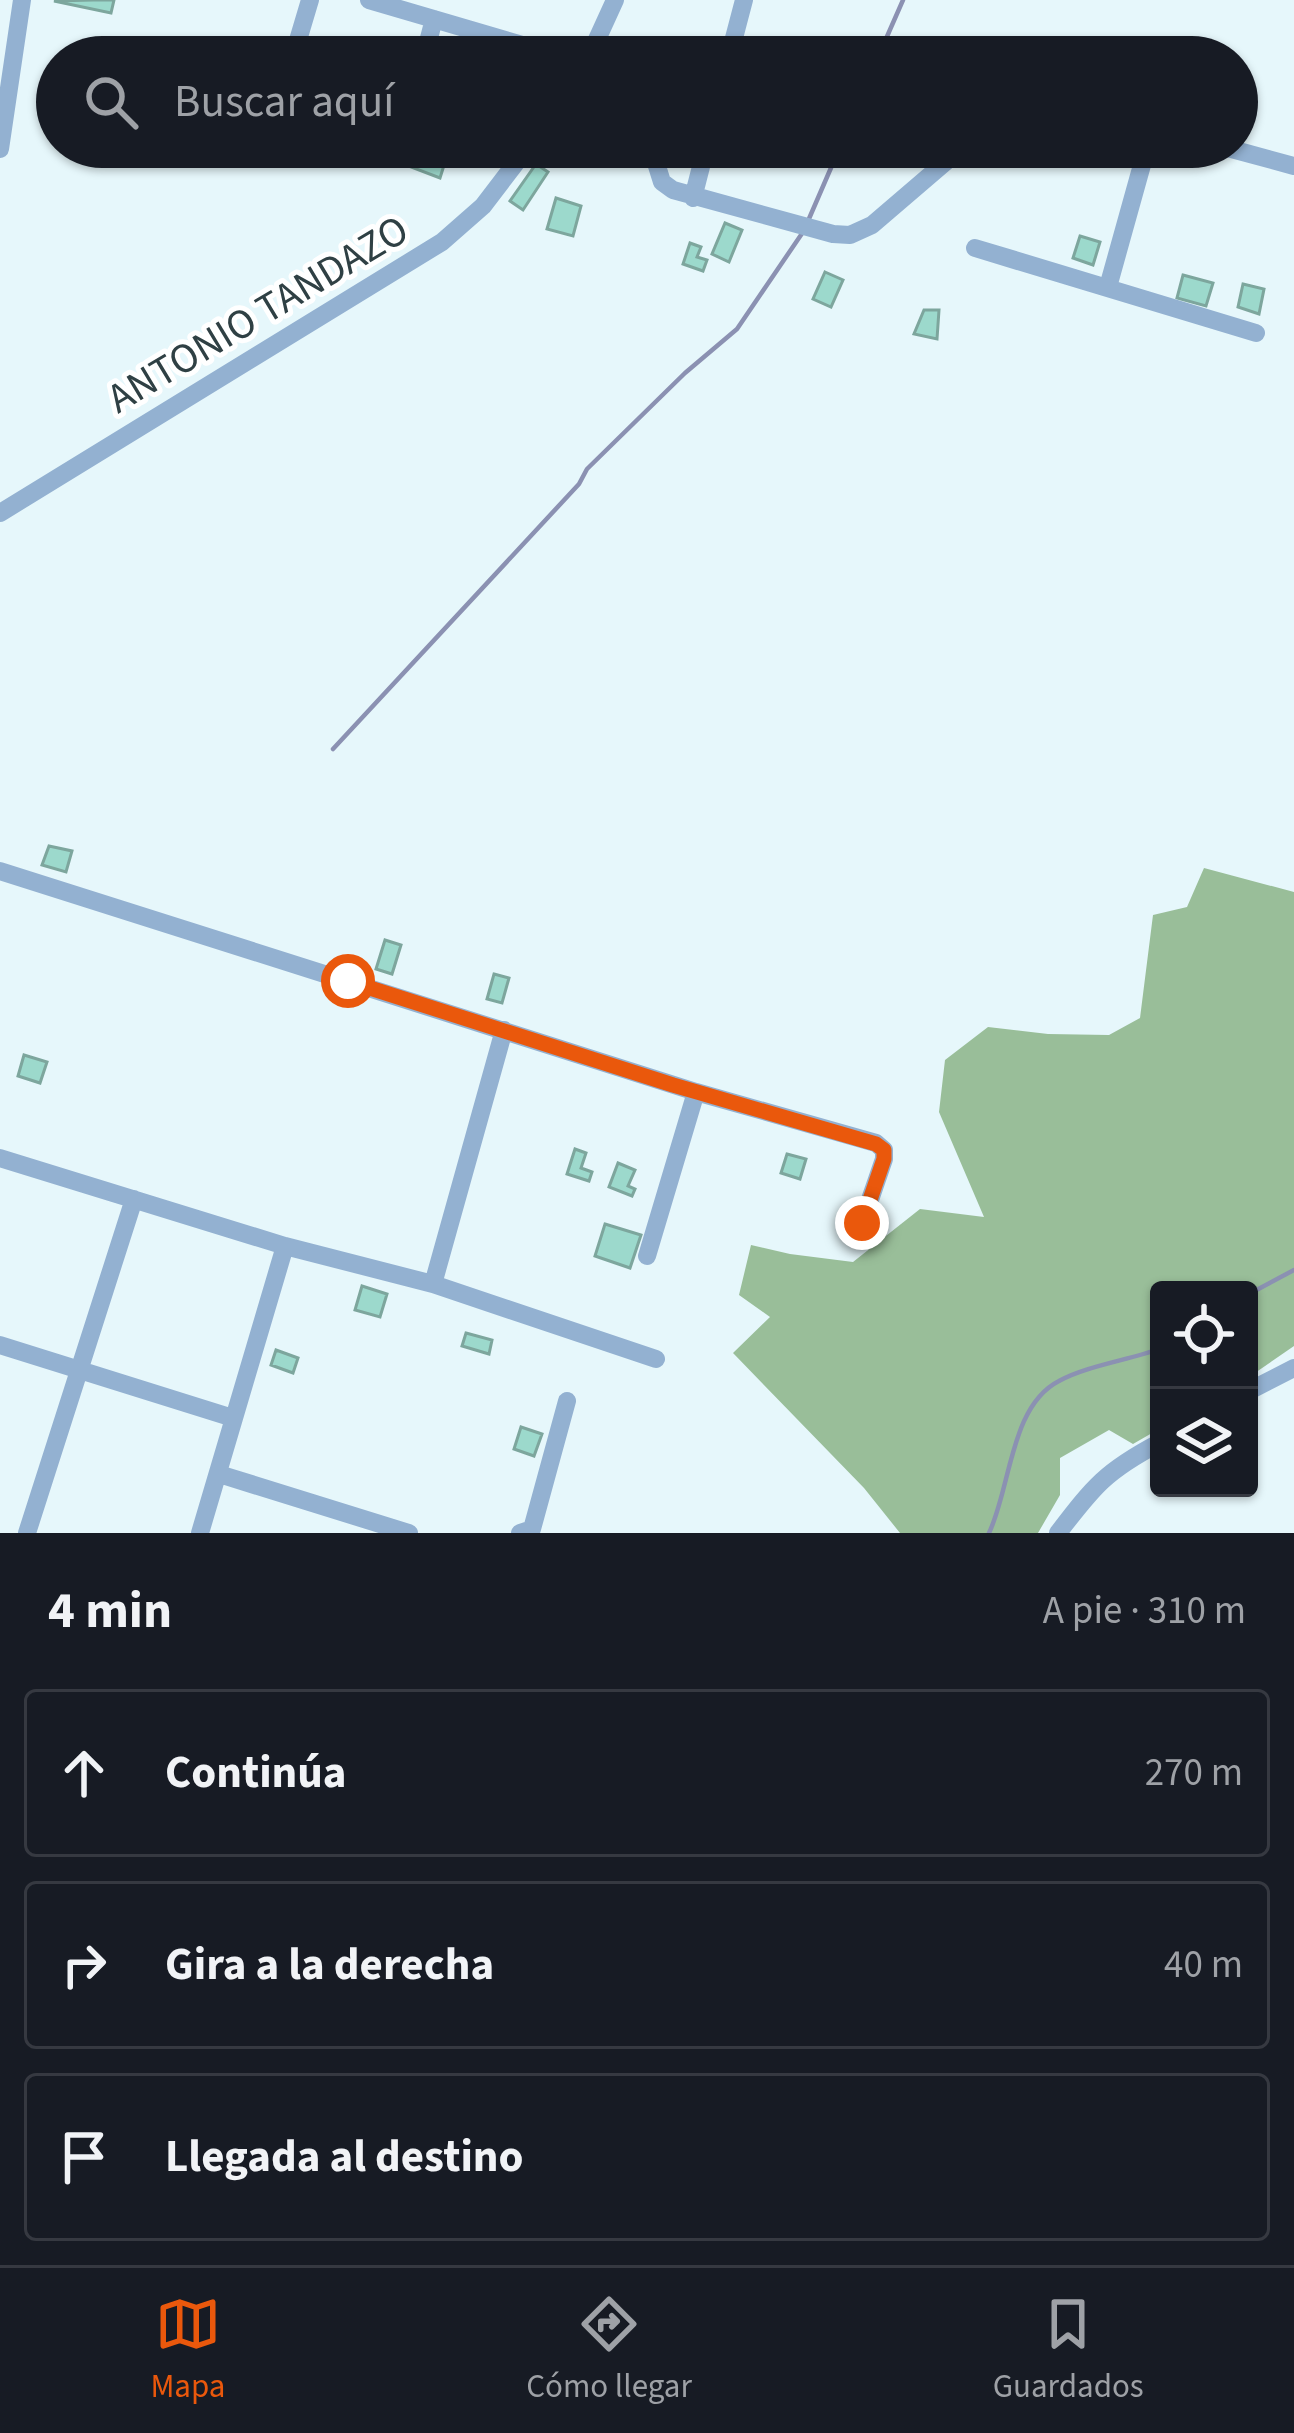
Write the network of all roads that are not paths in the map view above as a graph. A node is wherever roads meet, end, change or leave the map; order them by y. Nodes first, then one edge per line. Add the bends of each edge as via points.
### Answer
1 (22, 0) edge
2 (310, 0) edge
3 (369, 0) edge
4 (615, 0) edge
5 (744, 0) edge
6 (434, 19) junction
7 (299, 36) edge
8 (430, 36) edge
9 (491, 36) edge
10 (599, 36) edge
11 (735, 36) edge
12 (0, 149) edge
13 (1258, 156) edge
14 (1294, 166) edge
15 (513, 168) edge
16 (658, 168) edge
17 (701, 168) edge
18 (938, 168) edge
19 (1141, 168) edge
20 (693, 198) junction
21 (975, 248) dead end
22 (1108, 287) junction
23 (1256, 333) dead end
24 (0, 513) edge
25 (0, 872) edge
26 (504, 1030) junction
27 (696, 1092) junction
28 (0, 1158) edge
29 (134, 1199) junction
30 (862, 1223) dead end
31 (286, 1246) junction
32 (647, 1256) dead end
33 (433, 1284) junction
34 (0, 1345) edge
35 (656, 1359) dead end
36 (1294, 1368) edge
37 (83, 1369) junction
38 (1251, 1389) edge
39 (567, 1401) dead end
40 (233, 1418) junction
41 (1150, 1447) edge
42 (219, 1474) junction
43 (528, 1532) edge
44 (27, 1533) edge
45 (200, 1533) edge
46 (410, 1533) edge
47 (1058, 1533) edge

1 - 12 street
2 - 7 street
3 - 6 street
4 - 10 street
5 - 11 street
6 - 8 street
6 - 9 street
13 - 14 street
15 - 24 street, ANTONIO TANDAZO via 442,242
16 - 20 street via 662,182
17 - 20 street
18 - 20 street via 850,235
19 - 22 street
21 - 22 street
22 - 23 street
25 - 26 street
26 - 27 street
26 - 33 street
27 - 30 street via 884,1150
27 - 32 street
28 - 29 street
29 - 31 street
29 - 37 street
31 - 33 street
31 - 40 street
33 - 35 street
34 - 37 street
36 - 38 street
37 - 40 street
37 - 44 street
39 - 43 street
40 - 42 street
41 - 47 street via 1120,1462
42 - 45 street
42 - 46 street

